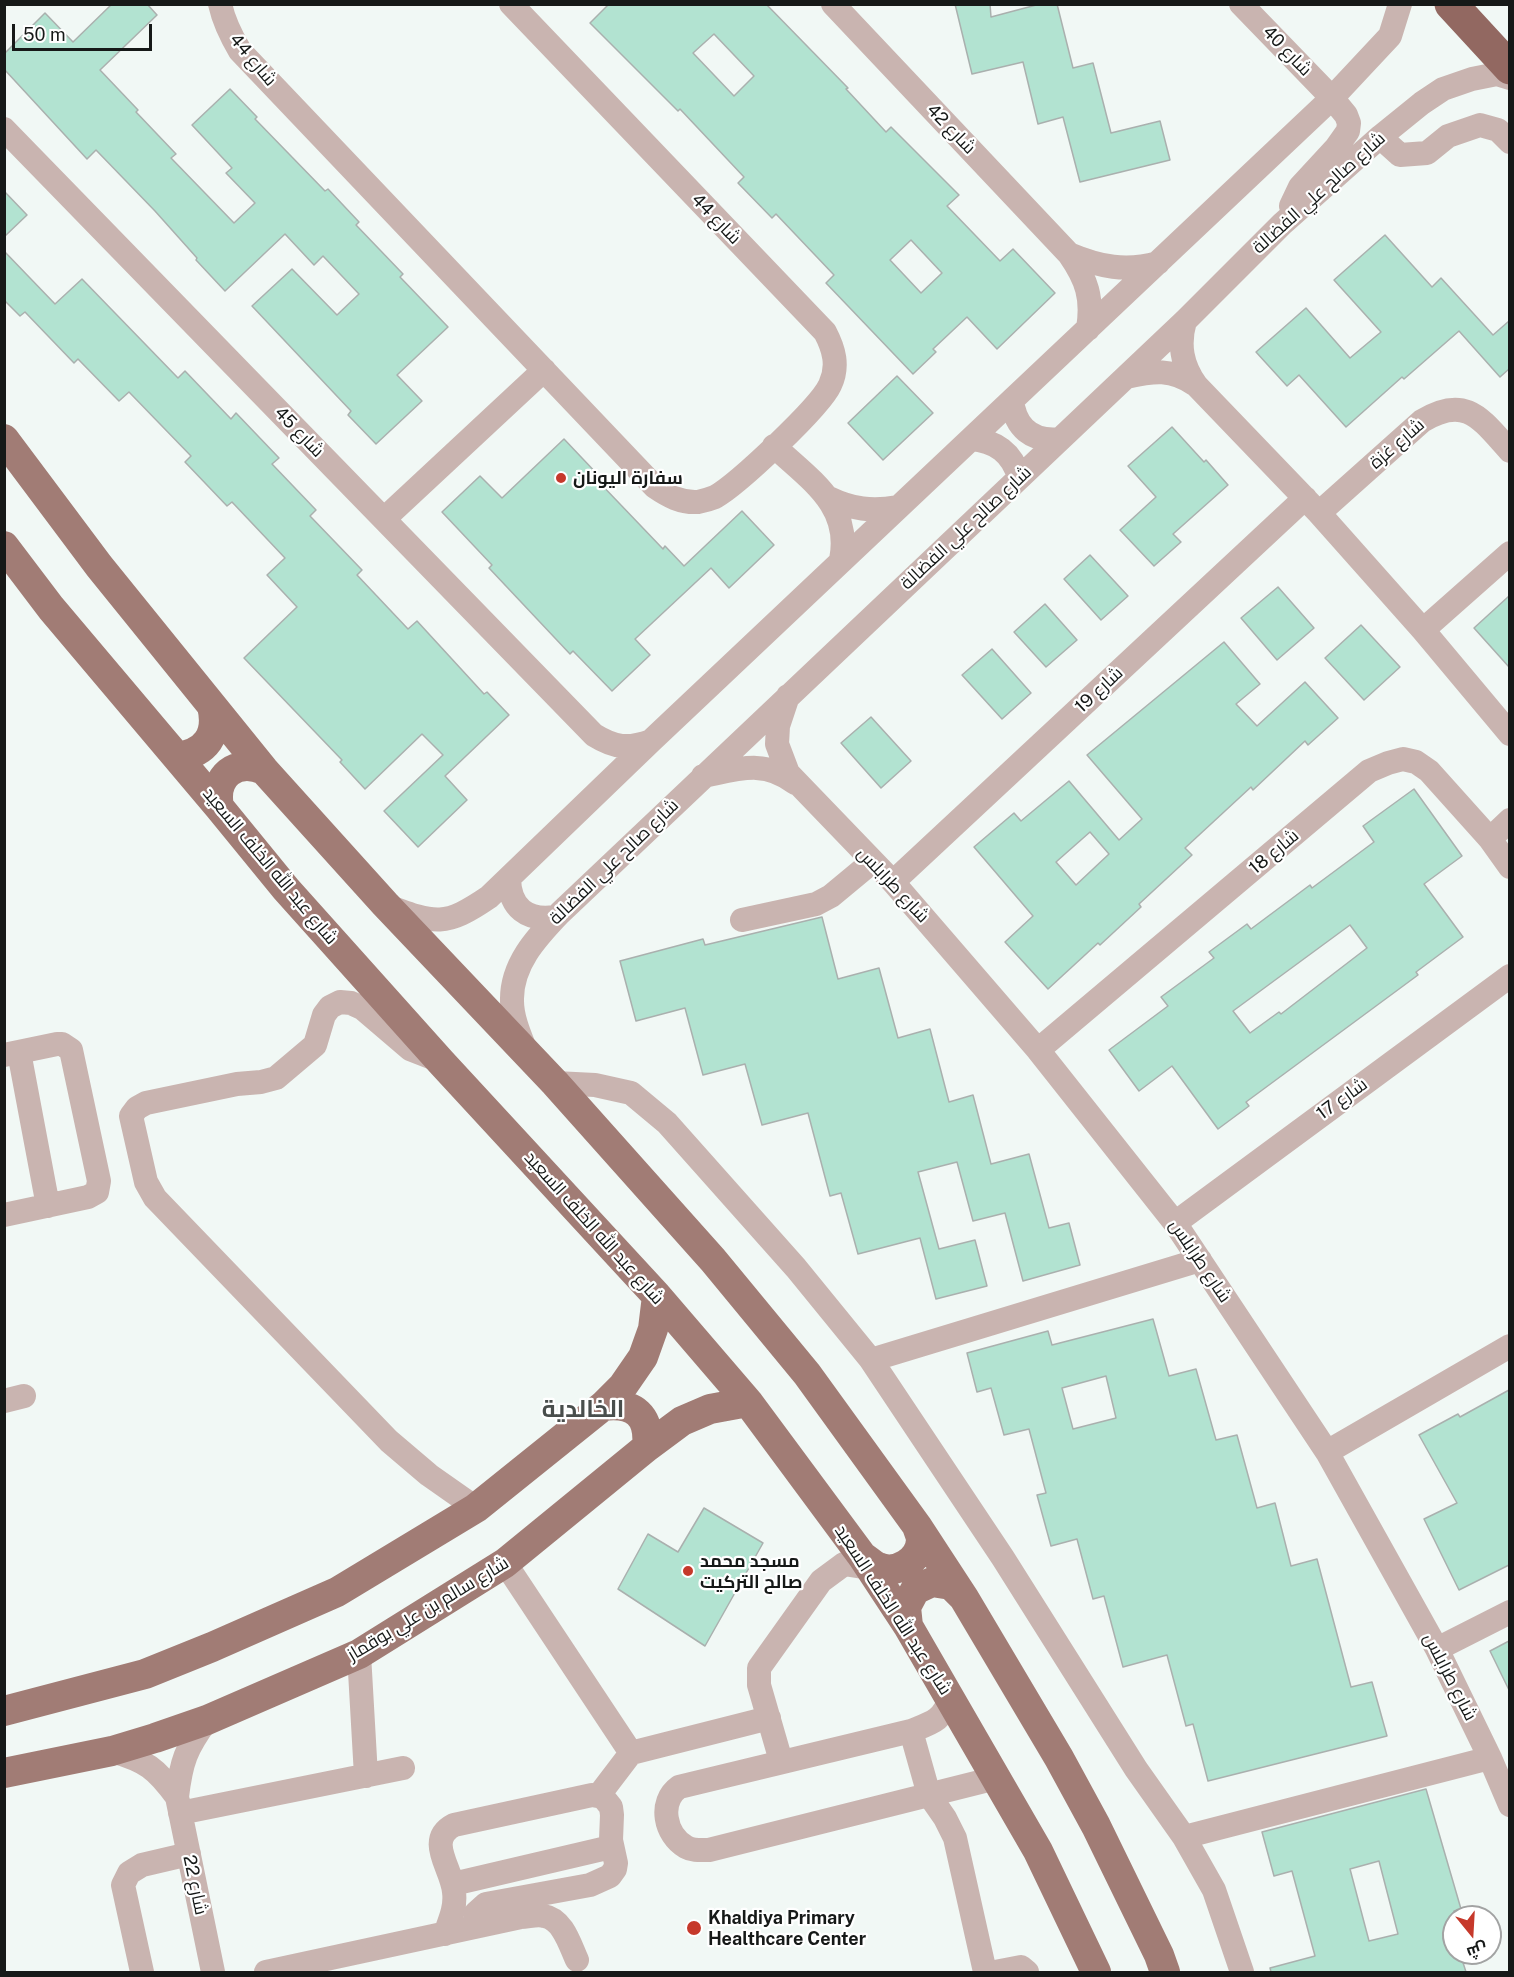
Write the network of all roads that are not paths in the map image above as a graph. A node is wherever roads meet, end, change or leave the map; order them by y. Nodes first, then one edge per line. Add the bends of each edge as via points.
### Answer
1 (220, 4) edge
2 (511, 4) edge
3 (833, 4) edge
4 (1242, 4) edge
5 (1400, 4) edge
6 (1451, 4) edge
7 (1509, 68) edge
8 (1509, 78) edge
9 (1332, 98) junction
10 (4, 129) edge
11 (1380, 137) junction
12 (1509, 142) edge
13 (1282, 224) junction
14 (1069, 254) junction
15 (1158, 263) junction
16 (1185, 321) junction
17 (1088, 329) junction
18 (544, 370) junction
19 (1126, 377) junction
20 (1196, 386) junction
21 (1012, 400) junction
22 (4, 439) edge
23 (971, 439) junction
24 (1060, 439) junction
25 (774, 446) junction
26 (1509, 451) edge
27 (1019, 477) junction
28 (829, 498) junction
29 (1312, 506) junction
30 (898, 507) junction
31 (384, 519) junction
32 (4, 546) edge
33 (1509, 553) edge
34 (841, 560) junction
35 (1424, 630) junction
36 (789, 694) junction
37 (212, 706) junction
38 (1509, 734) edge
39 (594, 735) junction
40 (651, 741) junction
41 (177, 757) junction
42 (264, 770) junction
43 (703, 776) junction
44 (795, 783) junction
45 (597, 792) junction
46 (219, 807) junction
47 (1509, 820) edge
48 (1490, 839) junction
49 (872, 862) junction
50 (1509, 867) edge
51 (509, 879) junction
52 (893, 882) junction
53 (385, 904) junction
54 (555, 917) junction
55 (742, 920) dead end
56 (1509, 976) edge
57 (1038, 1050) junction
58 (12, 1053) edge
59 (526, 1054) junction
60 (441, 1062) junction
61 (555, 1083) junction
62 (48, 1206) junction
63 (4, 1215) edge
64 (1175, 1223) junction
65 (1200, 1260) junction
66 (657, 1296) junction
67 (1509, 1346) edge
68 (871, 1360) junction
69 (748, 1402) junction
70 (603, 1406) junction
71 (647, 1447) junction
72 (1327, 1452) junction
73 (476, 1508) junction
74 (917, 1526) junction
75 (866, 1562) junction
76 (505, 1563) junction
77 (964, 1598) junction
78 (1509, 1612) edge
79 (908, 1626) junction
80 (1437, 1649) junction
81 (359, 1654) junction
82 (951, 1698) junction
83 (8, 1715) edge
84 (769, 1718) junction
85 (207, 1720) junction
86 (911, 1731) junction
87 (4, 1746) edge
88 (112, 1751) junction
89 (631, 1753) junction
90 (1490, 1758) junction
91 (781, 1761) junction
92 (36, 1766) junction
93 (404, 1768) dead end
94 (4, 1773) edge
95 (366, 1776) junction
96 (996, 1778) junction
97 (599, 1795) junction
98 (929, 1795) junction
99 (178, 1805) junction
100 (1509, 1805) edge
101 (1184, 1837) junction
102 (611, 1847) junction
103 (189, 1854) junction
104 (453, 1884) junction
105 (476, 1927) junction
106 (445, 1934) junction
107 (577, 1960) dead end
108 (142, 1972) edge
109 (213, 1972) edge
110 (266, 1972) edge
111 (985, 1972) edge
112 (995, 1972) edge
113 (1027, 1972) edge
114 (1096, 1972) edge
115 (1165, 1972) edge
116 (1242, 1972) edge

1 - 18 street, شارع 44 via 223,19 240,51
2 - 25 street, شارع 44 via 825,332 835,358 831,384
3 - 14 street, شارع 42
4 - 9 street, شارع 40
5 - 9 street via 1390,36
6 - 7 highway
8 - 11 street, شارع صالح علي الفضالة via 1497,74 1443,89
9 - 13 street, شارع 40 via 1346,115 1348,131 1300,187
9 - 15 street
10 - 31 street, شارع 45
11 - 12 street via 1400,156 1427,153 1448,136 1480,125 1498,130
11 - 13 street, شارع صالح علي الفضالة
13 - 16 street, شارع صالح علي الفضالة
14 - 15 street, شارع 42 via 1122,268
14 - 17 street, شارع 42 via 1089,294
15 - 17 street
16 - 19 street, شارع صالح علي الفضالة
16 - 20 street via 1182,358
17 - 21 street
18 - 25 street, شارع 44 via 669,497 699,502 714,497
18 - 31 street
19 - 20 street via 1166,372
19 - 24 street, شارع صالح علي الفضالة
20 - 29 street
21 - 23 street
21 - 24 street via 1013,412 1026,432 1036,438
22 - 37 main road via 99,566
23 - 27 street via 1002,449
23 - 30 street
24 - 27 street, شارع صالح علي الفضالة
25 - 28 street
26 - 29 street, شارع غزة via 1472,413 1446,410 1422,421
27 - 36 street, شارع صالح علي الفضالة
28 - 30 street via 858,509
28 - 34 street via 842,523
29 - 35 street
29 - 52 street, شارع 19
30 - 34 street
31 - 39 street, شارع 45
32 - 41 main road, شارع عبد الله الخلف السعيد
33 - 35 street
34 - 40 street
35 - 38 street
36 - 43 street, شارع صالح علي الفضالة
36 - 44 street, شارع طرابلس via 778,726 777,744
37 - 41 main road via 215,718 208,741 200,750
37 - 42 main road
39 - 40 street, شارع 45 via 624,747
39 - 45 street, شارع 45 via 603,765
40 - 45 street
41 - 46 main road, شارع عبد الله الخلف السعيد
42 - 46 main road via 246,765 229,772 218,788
42 - 53 main road
43 - 44 street, شارع طرابلس via 746,767 767,768
43 - 54 street, شارع صالح علي الفضالة
44 - 49 street, شارع طرابلس
45 - 51 street
46 - 60 main road, شارع عبد الله الخلف السعيد via 286,889
47 - 48 street
48 - 50 street
48 - 57 street, شارع 18 via 1429,771 1416,762 1403,759 1369,771
49 - 52 street, شارع طرابلس
49 - 55 street via 816,904
51 - 53 street via 482,902 451,919 430,920
51 - 54 street via 512,896 522,911 532,917
52 - 57 street, شارع طرابلس
53 - 59 main road
54 - 59 street, شارع صالح علي الفضالة via 522,959 513,982 512,1003
56 - 64 street, شارع 17
57 - 64 street, شارع طرابلس
58 - 62 street
58 - 62 street via 57,1044 71,1050 99,1181 93,1195
59 - 61 main road
60 - 66 main road, شارع عبد الله الخلف السعيد
60 - 73 street via 410,1049 362,1008 340,1002 324,1015 315,1045 276,1078 146,1102 131,1116 146,1182 155,1198 390,1441
61 - 68 street via 595,1085 631,1093 667,1123 796,1268
61 - 74 main road via 713,1260 807,1374
62 - 63 street
64 - 65 street, شارع طرابلس
65 - 68 street
65 - 72 street, شارع طرابلس
66 - 69 main road, شارع عبد الله الخلف السعيد
66 - 70 main road via 653,1329 643,1357
67 - 72 street
68 - 101 street
69 - 71 main road, شارع سالم بن علي بوقماز via 710,1409 682,1421
69 - 75 main road, شارع عبد الله الخلف السعيد
70 - 71 main road via 618,1404 643,1419 648,1432
70 - 73 main road
71 - 76 main road, شارع سالم بن علي بوقماز
72 - 80 street, شارع طرابلس
73 - 83 main road via 337,1592 254,1629 145,1674
74 - 75 main road via 921,1540 917,1554 907,1564 894,1569
74 - 77 main road
75 - 79 main road, شارع عبد الله الخلف السعيد
75 - 84 street via 844,1564 830,1573 760,1665 759,1685
76 - 81 main road, شارع سالم بن علي بوقماز
76 - 89 street
77 - 79 main road via 951,1585 932,1582 915,1590 906,1607
77 - 115 main road via 1065,1767
78 - 80 street
79 - 82 main road, شارع عبد الله الخلف السعيد
80 - 90 street, شارع طرابلس
81 - 85 main road, شارع سالم بن علي بوقماز
81 - 95 street
82 - 86 street via 935,1722
82 - 96 main road, شارع عبد الله الخلف السعيد
84 - 89 street
84 - 91 street
85 - 88 main road, شارع سالم بن علي بوقماز
85 - 99 street, شارع 22 via 190,1743 180,1768
86 - 91 street
86 - 98 street
87 - 92 main road via 11,1757
88 - 92 main road, شارع سالم بن علي بوقماز
88 - 99 street, شارع 22 via 138,1758 161,1774
89 - 97 street
90 - 100 street, شارع طرابلس
90 - 101 street
91 - 98 street via 674,1790 666,1814 676,1840 688,1848 709,1850
92 - 94 main road, شارع سالم بن علي بوقماز
93 - 95 street
95 - 99 street
96 - 98 street
96 - 114 main road, شارع عبد الله الخلف السعيد via 1038,1851
97 - 102 street via 611,1807
97 - 104 street via 445,1830 440,1843
98 - 111 street via 955,1838
99 - 103 street, شارع 22
101 - 116 street via 1214,1890
102 - 104 street
102 - 105 street via 616,1863 610,1876 590,1885 486,1904 476,1913
103 - 108 street via 142,1865 129,1873 123,1885
103 - 109 street, شارع 22
104 - 106 street via 453,1912
105 - 106 street
105 - 107 street via 543,1915 563,1929
106 - 110 street
112 - 113 street via 1021,1967

